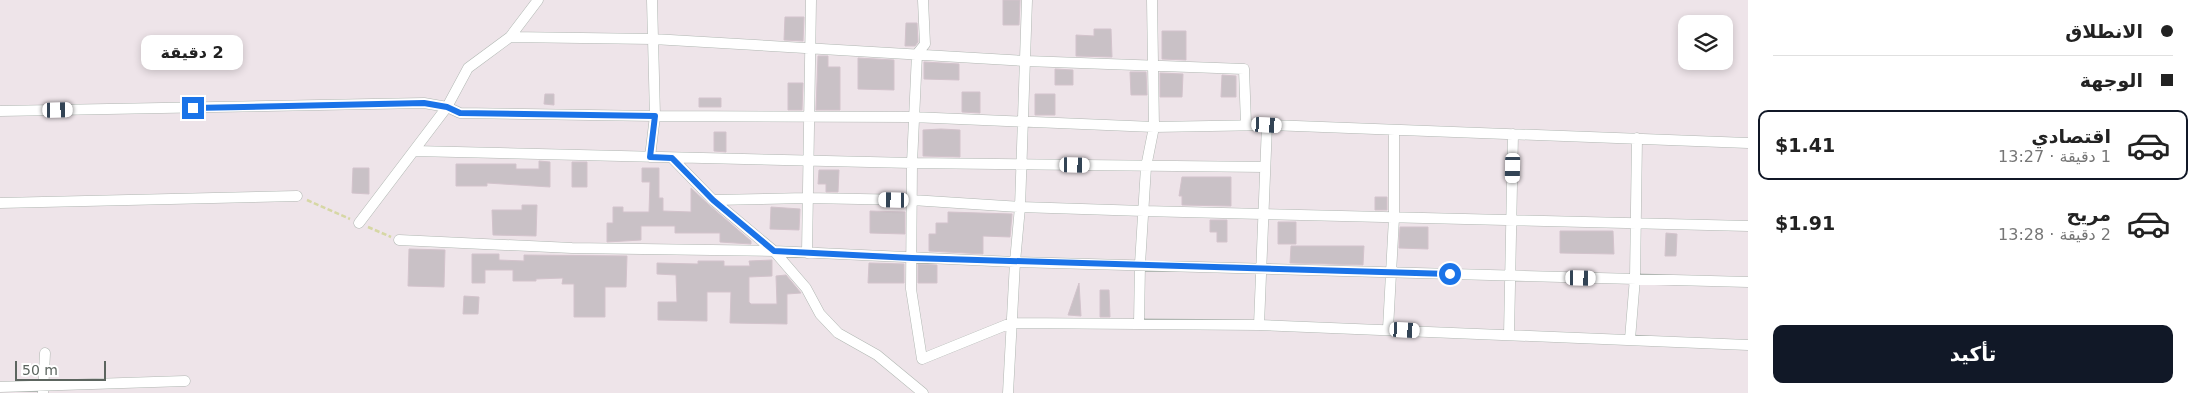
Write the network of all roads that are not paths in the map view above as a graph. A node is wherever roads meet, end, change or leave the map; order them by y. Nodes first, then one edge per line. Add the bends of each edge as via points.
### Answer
1 (538, 0) edge
2 (652, 0) edge
3 (811, 0) edge
4 (923, 0) edge
5 (1027, 0) edge
6 (1152, 0) edge
7 (510, 37) junction
8 (653, 40) junction
9 (810, 49) junction
10 (917, 54) junction
11 (1026, 61) junction
12 (1152, 66) junction
13 (447, 107) junction
14 (0, 111) edge
15 (655, 116) junction
16 (810, 117) junction
17 (912, 117) junction
18 (1023, 121) junction
19 (1246, 124) junction
20 (1267, 125) junction
21 (1154, 127) junction
22 (1394, 130) junction
23 (1513, 134) junction
24 (1637, 138) junction
25 (1748, 142) edge
26 (414, 151) junction
27 (650, 157) junction
28 (672, 158) junction
29 (808, 161) junction
30 (912, 163) junction
31 (1021, 164) junction
32 (1146, 167) junction
33 (1265, 167) junction
34 (297, 196) dead end
35 (806, 198) junction
36 (713, 200) junction
37 (912, 200) junction
38 (0, 203) edge
39 (1020, 207) junction
40 (1144, 212) junction
41 (1263, 214) junction
42 (1394, 218) junction
43 (1512, 219) junction
44 (1635, 222) junction
45 (359, 223) dead end
46 (1748, 226) edge
47 (399, 240) dead end
48 (774, 251) junction
49 (807, 253) junction
50 (912, 258) junction
51 (1014, 262) junction
52 (1140, 264) junction
53 (1262, 268) junction
54 (1390, 272) junction
55 (1510, 276) junction
56 (1635, 278) junction
57 (1748, 282) edge
58 (1011, 323) junction
59 (1138, 324) junction
60 (1259, 325) junction
61 (1388, 329) junction
62 (1509, 335) junction
63 (1630, 339) junction
64 (1748, 345) edge
65 (45, 353) dead end
66 (184, 381) dead end
67 (0, 387) edge
68 (43, 389) edge
69 (923, 393) edge
70 (1008, 393) edge

1 - 7 street
2 - 8 street
3 - 9 street
4 - 10 street via 925,44
5 - 11 street
6 - 12 street
7 - 8 street
7 - 13 street via 468,68
8 - 9 street
8 - 15 street
9 - 10 street
9 - 16 street
10 - 11 street
10 - 17 street
11 - 12 street
11 - 18 street
12 - 19 street via 1244,69
12 - 21 street
13 - 14 street via 424,103
13 - 15 street via 460,113
13 - 26 street
15 - 16 street
15 - 27 street
16 - 17 street
16 - 29 street
17 - 18 street
17 - 30 street
18 - 21 street
18 - 31 street
19 - 20 street
19 - 21 street
20 - 22 street
20 - 33 street
21 - 32 street
22 - 23 street
22 - 42 street
23 - 24 street
23 - 43 street
24 - 25 street
24 - 44 street
26 - 27 street
26 - 45 street
27 - 28 street
28 - 29 street
28 - 36 street
29 - 30 street
29 - 35 street
30 - 31 street
30 - 37 street
31 - 32 street
31 - 39 street
32 - 33 street
32 - 40 street
33 - 41 street
34 - 38 street
35 - 36 street
35 - 37 street
35 - 49 street
36 - 48 street
37 - 39 street
37 - 50 street
39 - 40 street
39 - 51 street
40 - 41 street
40 - 52 street
41 - 42 street
41 - 53 street
42 - 43 street
42 - 54 street
43 - 44 street
43 - 55 street
44 - 46 street
44 - 56 street
47 - 48 street via 572,248
48 - 49 street
48 - 69 street via 838,333 877,355
49 - 50 street
50 - 51 street
50 - 58 street via 911,289 922,359
51 - 52 street
51 - 58 street
52 - 53 street
52 - 59 street
53 - 54 street
53 - 60 street
54 - 55 street
54 - 61 street
55 - 56 street
55 - 62 street
56 - 57 street
56 - 63 street
58 - 59 street
58 - 70 street
59 - 60 street
60 - 61 street
61 - 62 street
62 - 63 street
63 - 64 street
65 - 68 street
66 - 68 street
67 - 68 street

